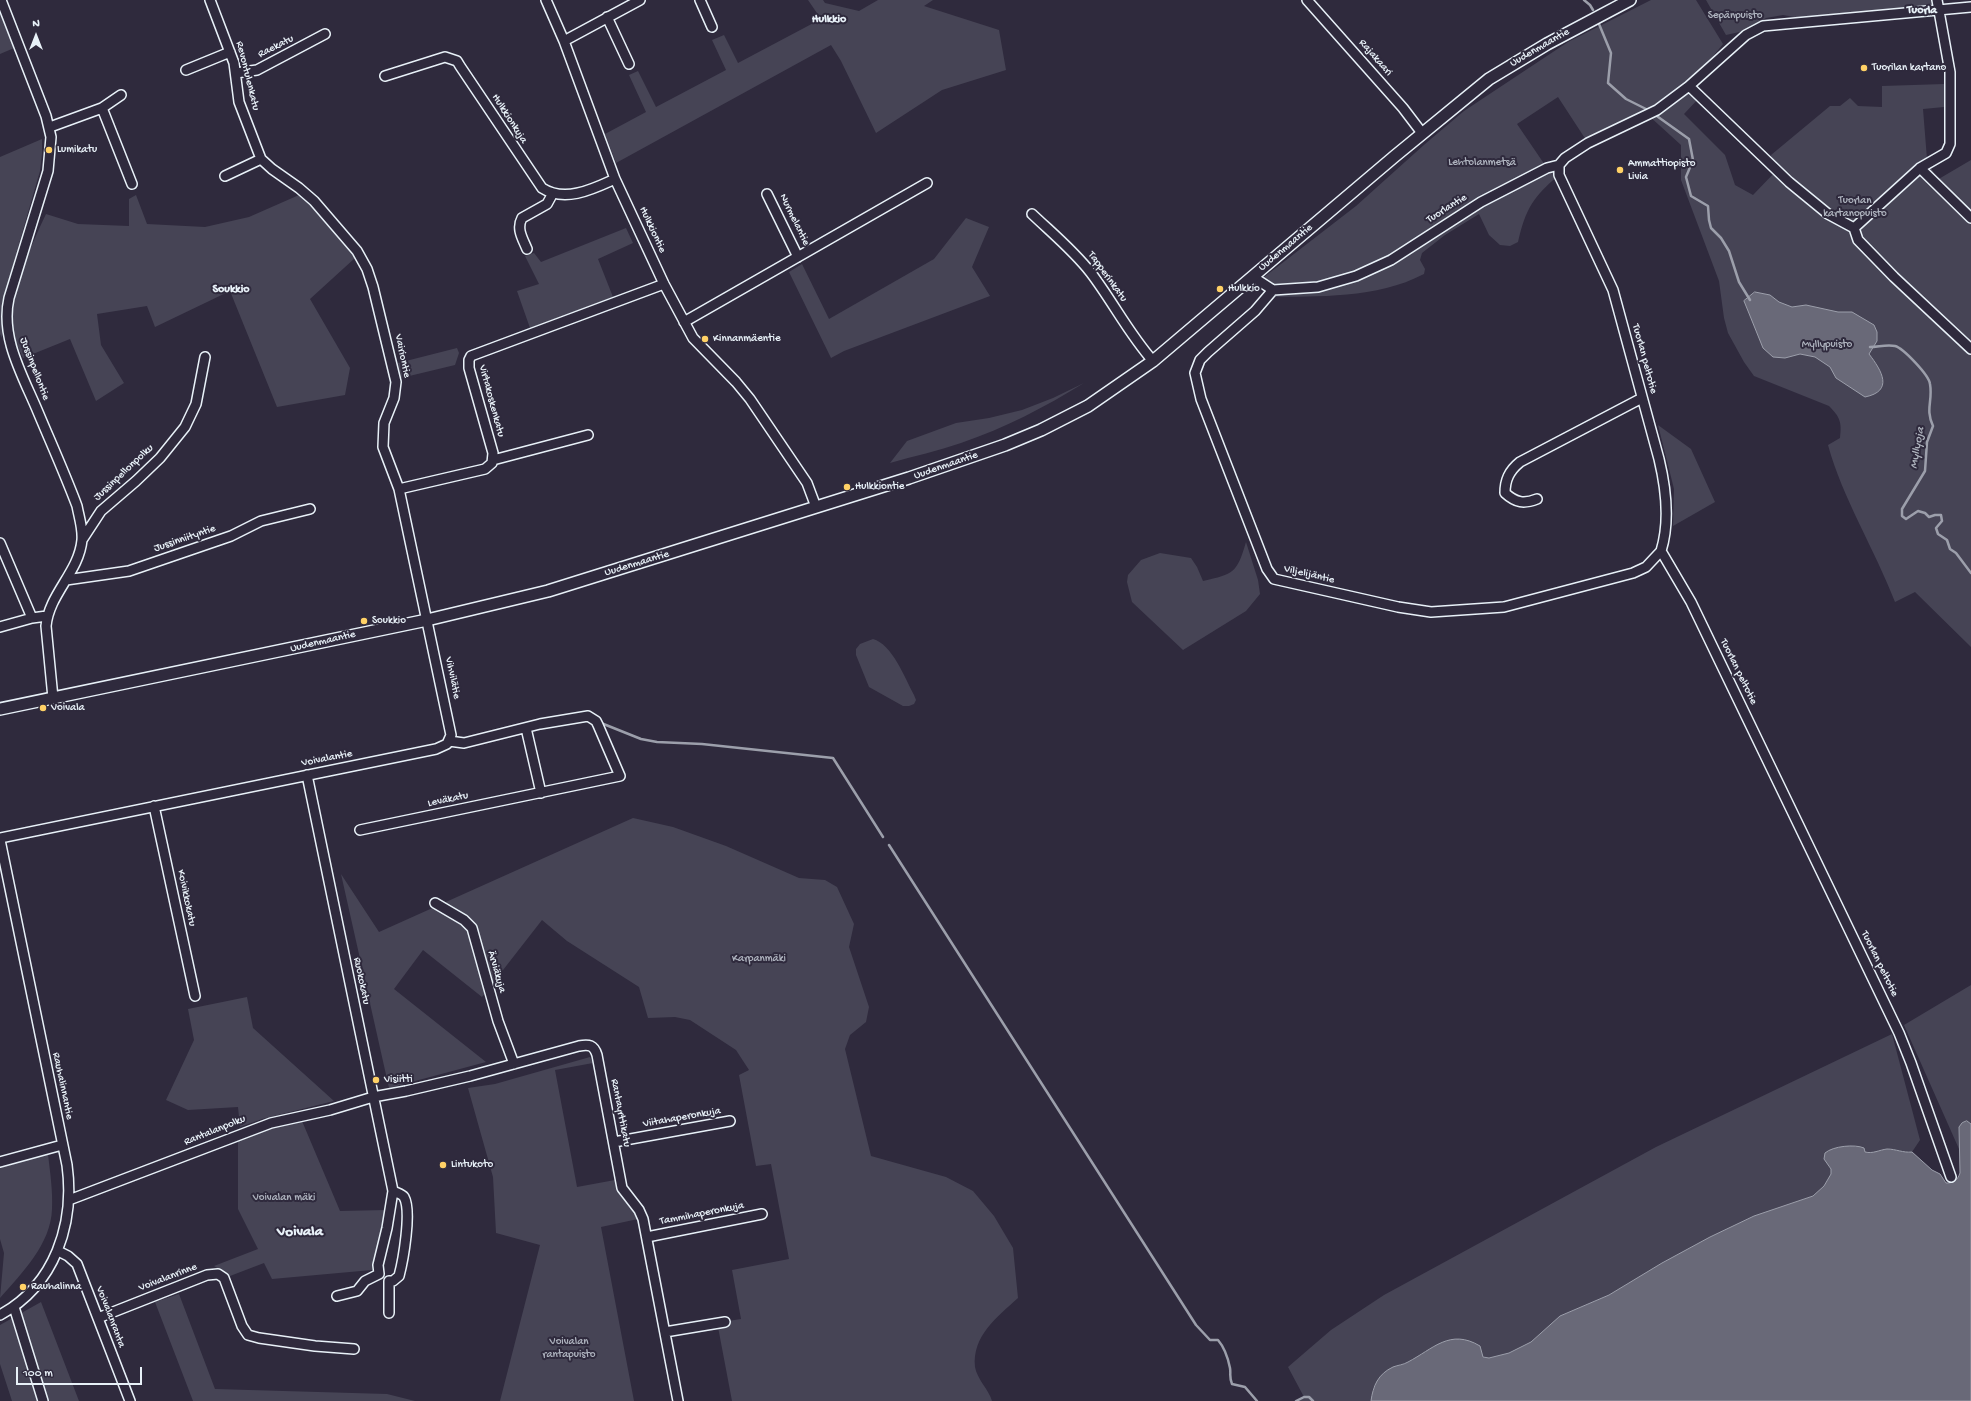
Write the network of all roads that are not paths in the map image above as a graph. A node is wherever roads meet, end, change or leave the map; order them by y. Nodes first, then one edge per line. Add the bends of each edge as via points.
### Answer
1 (1, 0) edge
2 (210, 0) edge
3 (546, 0) edge
4 (640, 0) edge
5 (700, 0) edge
6 (1307, 0) edge
7 (1630, 0) edge
8 (1937, 0) edge
9 (1971, 7) edge
10 (1939, 11) junction
11 (607, 17) junction
12 (712, 26) dead end
13 (325, 34) dead end
14 (564, 41) junction
15 (230, 52) junction
16 (629, 64) dead end
17 (186, 70) dead end
18 (236, 73) junction
19 (385, 76) dead end
20 (1689, 86) junction
21 (121, 95) dead end
22 (102, 108) junction
23 (50, 127) junction
24 (1422, 134) junction
25 (261, 158) junction
26 (1558, 165) junction
27 (1920, 168) junction
28 (225, 176) dead end
29 (615, 179) junction
30 (927, 183) dead end
31 (132, 184) dead end
32 (553, 193) junction
33 (767, 194) dead end
34 (1032, 214) dead end
35 (1971, 218) edge
36 (1854, 228) junction
37 (527, 249) dead end
38 (798, 256) junction
39 (1253, 277) junction
40 (664, 284) junction
41 (1273, 290) junction
42 (684, 322) junction
43 (1971, 349) edge
44 (206, 357) dead end
45 (1153, 361) junction
46 (1642, 398) junction
47 (588, 435) dead end
48 (493, 460) junction
49 (399, 489) junction
50 (1537, 499) dead end
51 (816, 507) junction
52 (310, 509) dead end
53 (82, 540) junction
54 (0, 543) edge
55 (1661, 551) junction
56 (66, 580) junction
57 (47, 616) junction
58 (32, 618) junction
59 (428, 620) junction
60 (0, 627) edge
61 (53, 698) junction
62 (0, 709) edge
63 (526, 728) junction
64 (449, 741) junction
65 (307, 775) junction
66 (620, 776) joint
67 (541, 793) junction
68 (154, 806) junction
69 (360, 830) dead end
70 (0, 839) edge
71 (435, 903) dead end
72 (195, 996) dead end
73 (514, 1064) junction
74 (373, 1097) junction
75 (730, 1121) dead end
76 (614, 1142) junction
77 (62, 1145) junction
78 (0, 1162) edge
79 (1951, 1178) dead end
80 (393, 1191) junction
81 (69, 1200) junction
82 (762, 1214) dead end
83 (647, 1237) junction
84 (58, 1251) junction
85 (379, 1274) junction
86 (389, 1281) junction
87 (337, 1296) dead end
88 (14, 1307) junction
89 (389, 1313) dead end
90 (0, 1315) edge
91 (98, 1318) junction
92 (725, 1322) dead end
93 (665, 1332) junction
94 (354, 1349) dead end
95 (44, 1401) edge
96 (130, 1401) edge
97 (678, 1401) edge

1 - 23 street, Jussinpellontie
2 - 15 street, Revontulenkatu
3 - 14 street, Hulkkiontie
4 - 11 street
5 - 12 street
6 - 24 street, Rajakaari via 1403,108
7 - 24 main road, Uudenmaantie via 1513,64 1464,98
8 - 10 street
9 - 10 street, Tuorlantie
10 - 20 street, Tuorlantie via 1763,26 1746,35
10 - 27 street via 1950,72 1950,144 1946,153
11 - 14 street
11 - 16 street
13 - 18 street, Raekatu via 258,70
14 - 29 street, Hulkkiontie
15 - 17 street
15 - 18 street, Revontulenkatu
18 - 25 street, Revontulenkatu via 239,102
19 - 32 street, Hulkkionkuja via 439,58 457,61 537,183
20 - 26 street, Tuorlantie via 1652,112 1588,143
20 - 36 street via 1789,182 1828,214
21 - 22 street
22 - 23 street
22 - 31 street
23 - 53 street, Jussinpellontie via 48,171 12,288 6,319 15,357 77,506
24 - 39 main road, Uudenmaantie
25 - 28 street
25 - 49 street, Vairiontie via 314,201 357,251 367,269 395,374 394,398 384,423 383,439 386,455
26 - 41 street, Tuorlantie via 1547,168 1481,202 1373,270 1318,287
26 - 46 street, Tuorlan peltotie via 1559,175 1613,290
27 - 35 street
27 - 36 street
29 - 32 street via 584,192
29 - 40 street, Hulkkiontie
30 - 38 street
32 - 37 street via 547,204 522,218 520,222 520,230
33 - 38 street, Nurmelantie
34 - 45 street, Tapperinkatu via 1069,248 1090,272 1140,347
36 - 43 street via 1858,240 1896,280
38 - 42 street
39 - 41 street
39 - 45 main road, Uudenmaantie
40 - 42 street, Hulkkiontie
40 - 48 street, Virtakoskenkatu via 471,356 469,368
41 - 55 street, Viljelijäntie via 1255,311 1200,360 1195,373 1204,406 1267,569 1274,579 1398,607 1431,612 1470,610 1504,607 1633,573 1646,567
42 - 51 street, Hulkkiontie via 693,338 750,399 806,483
44 - 53 street, Jussinpellonpolku via 196,404 185,427 160,458 101,511
45 - 51 main road, Uudenmaantie via 1088,406 1041,430 960,462
46 - 50 street via 1513,468 1505,483 1505,493 1518,502 1527,503
46 - 55 street, Tuorlan peltotie via 1664,478 1664,542
47 - 48 street
48 - 49 street via 485,469
49 - 59 street, Vairiontie via 422,607
51 - 59 main road, Uudenmaantie via 592,578
52 - 56 street, Jussinniityntie via 261,521 231,536 129,571
53 - 56 street, Jussinpellontie via 78,556
54 - 58 street
55 - 79 street, Tuorlan peltotie via 1694,608 1898,1033
56 - 57 street, Jussinpellontie via 53,600
57 - 58 street
57 - 61 street, Jussinpellontie
58 - 60 street
59 - 61 main road, Uudenmaantie
59 - 64 street, Vihvilätie via 451,730
61 - 62 main road, Uudenmaantie
63 - 64 street, Voivalantie via 464,743
63 - 66 street, Voivalantie via 583,716 592,718 598,725
63 - 67 street
64 - 65 street, Voivalantie via 436,749
65 - 68 street, Voivalantie
65 - 74 street, Ruokokatu
66 - 67 street, Leväkatu
67 - 69 street, Leväkatu
68 - 70 street, Voivalantie
68 - 72 street, Koivikkokatu
70 - 77 street, Rauhalinnantie
71 - 73 street, Ärviäkuja via 464,920 472,928 498,1021
73 - 74 street, Rantayrttikatu
73 - 76 street, Rantayrttikatu via 584,1045 594,1047
74 - 80 street, Ruokokatu
74 - 81 street, Rantalanpolku via 259,1127
75 - 76 street, Viitahaperonkuja
76 - 83 street, Rantayrttikatu via 622,1188 642,1214
77 - 78 street
77 - 81 street, Rauhalinnantie via 69,1182
80 - 85 street, Ruokokatu via 388,1228 378,1265
80 - 86 street via 405,1199 407,1227 399,1276
81 - 84 street, Rauhalinnantie via 64,1235
82 - 83 street, Tammihaperonkuja
83 - 93 street, Rantayrttikatu
84 - 88 street, Rauhalinnantie via 41,1278
84 - 91 street, Voivalanranta via 76,1264
85 - 86 street
85 - 87 street via 365,1282 357,1291
86 - 89 street
88 - 90 street, Rauhalinnantie
88 - 95 street
91 - 94 street, Voivalanrinne via 214,1274 221,1276 225,1281 248,1335
91 - 96 street, Voivalanranta
92 - 93 street
93 - 97 street, Rantayrttikatu

